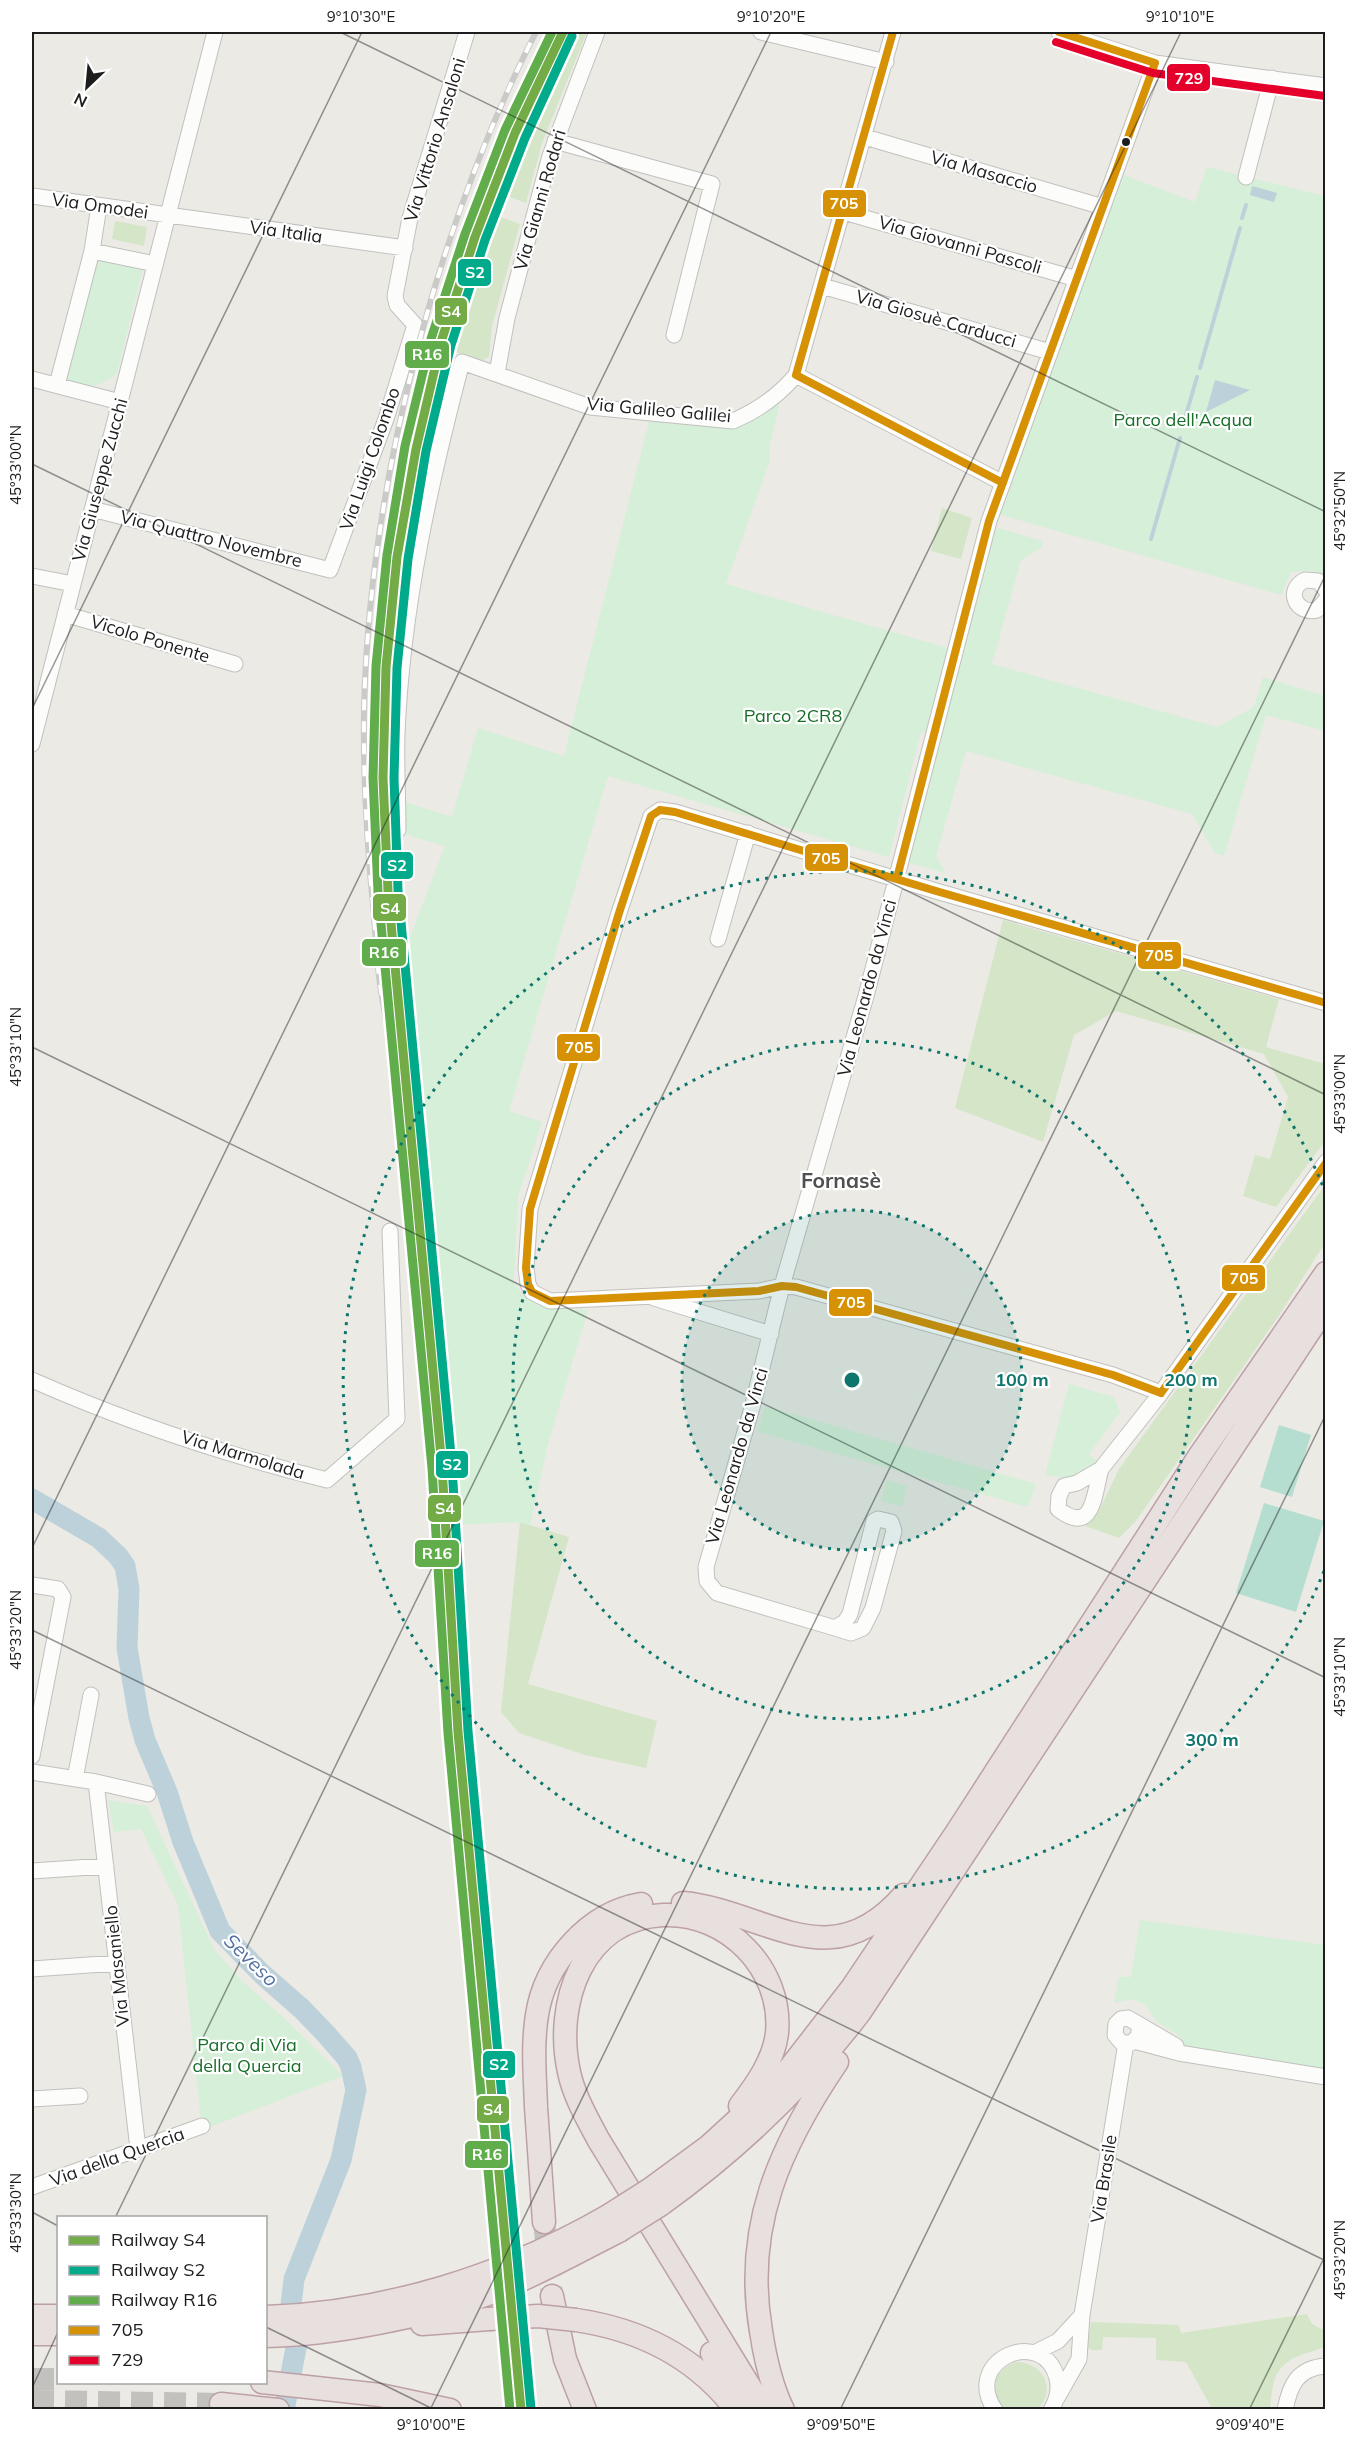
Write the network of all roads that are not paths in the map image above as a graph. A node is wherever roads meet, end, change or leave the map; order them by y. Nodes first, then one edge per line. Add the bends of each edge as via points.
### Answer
1 (215, 32) edge
2 (467, 32) edge
3 (597, 32) edge
4 (761, 32) edge
5 (893, 32) edge
6 (1059, 32) edge
7 (885, 62) junction
8 (1155, 63) junction
9 (1272, 78) junction
10 (1326, 86) edge
11 (865, 137) junction
12 (555, 141) junction
13 (1246, 177) dead end
14 (32, 196) edge
15 (99, 206) junction
16 (1103, 207) junction
17 (844, 212) junction
18 (168, 216) junction
19 (405, 248) junction
20 (92, 251) junction
21 (155, 264) junction
22 (1077, 279) junction
23 (822, 286) junction
24 (674, 335) dead end
25 (1050, 352) junction
26 (497, 373) junction
27 (796, 375) junction
28 (32, 379) edge
29 (57, 386) junction
30 (120, 402) junction
31 (1003, 483) junction
32 (92, 509) junction
33 (330, 570) joint
34 (32, 576) edge
35 (73, 584) junction
36 (1326, 590) edge
37 (1324, 605) edge
38 (65, 614) junction
39 (235, 664) dead end
40 (32, 744) edge
41 (398, 830) dead end
42 (748, 833) junction
43 (897, 878) junction
44 (718, 939) dead end
45 (1326, 1003) edge
46 (1326, 1162) edge
47 (390, 1231) dead end
48 (1326, 1273) edge
49 (782, 1286) junction
50 (645, 1296) junction
51 (1326, 1306) edge
52 (771, 1334) junction
53 (32, 1380) edge
54 (1161, 1393) junction
55 (1101, 1469) dead end
56 (32, 1585) edge
57 (835, 1628) junction
58 (91, 1695) dead end
59 (32, 1756) edge
60 (32, 1772) edge
61 (75, 1779) junction
62 (96, 1782) junction
63 (148, 1794) dead end
64 (957, 1832) junction
65 (106, 1866) junction
66 (32, 1871) edge
67 (597, 1922) junction
68 (918, 1923) junction
69 (117, 1963) junction
70 (32, 1970) edge
71 (1139, 2026) junction
72 (1130, 2042) junction
73 (1192, 2055) junction
74 (1326, 2078) edge
75 (80, 2096) dead end
76 (32, 2099) edge
77 (202, 2126) dead end
78 (138, 2149) junction
79 (684, 2166) junction
80 (32, 2187) edge
81 (654, 2198) junction
82 (544, 2222) tunnel mouth
83 (490, 2283) junction
84 (552, 2296) tunnel mouth
85 (1082, 2315) junction
86 (32, 2316) edge
87 (57, 2316) edge
88 (314, 2322) junction
89 (355, 2326) junction
90 (267, 2327) edge
91 (32, 2334) edge
92 (57, 2334) edge
93 (1034, 2353) junction
94 (1326, 2366) edge
95 (267, 2383) edge
96 (221, 2404) dead end
97 (1054, 2404) edge
98 (278, 2409) edge
99 (450, 2409) edge
100 (585, 2409) edge
101 (736, 2409) edge
102 (742, 2409) edge
103 (764, 2409) edge
104 (783, 2409) edge
105 (994, 2409) edge
106 (1286, 2409) edge

1 - 18 street, Via Giuseppe Zucchi
2 - 19 street, Via Vittorio Ansaloni via 410,218
3 - 12 street, Via Gianni Rodari
4 - 7 street
5 - 7 street
6 - 8 street
7 - 11 street
8 - 9 street
8 - 16 street, Via Leonardo da Vinci
9 - 10 street
9 - 13 street
11 - 16 street, Via Masaccio
11 - 17 street
12 - 24 street via 712,184
12 - 26 street, Via Gianni Rodari via 507,318
14 - 15 street, Via Omodei
15 - 18 street, Via Omodei
15 - 20 street
16 - 22 street, Via Leonardo da Vinci
17 - 22 street, Via Giovanni Pascoli
17 - 23 street
18 - 19 street, Via Italia
18 - 21 street, Via Giuseppe Zucchi
19 - 33 street, Via Luigi Colombo via 395,299 415,325 386,418
20 - 21 street
20 - 29 street
21 - 30 street, Via Giuseppe Zucchi
22 - 25 street, Via Leonardo da Vinci
23 - 25 street, Via Giosuè Carducci
23 - 27 street
25 - 31 street, Via Leonardo da Vinci
26 - 27 street, Via Galileo Galilei via 590,407 733,421 785,388
26 - 41 street, Via Galileo Galilei via 462,362 421,539 408,616 397,736
27 - 31 street
28 - 29 street
29 - 30 street
30 - 32 street, Via Giuseppe Zucchi
31 - 43 street, Via Leonardo da Vinci via 976,567
32 - 33 street, Via Quattro Novembre
32 - 35 street, Via Giuseppe Zucchi
34 - 35 street
35 - 38 street, Via Giuseppe Zucchi
36 - 37 street via 1318,580 1310,579 1300,582 1294,591 1295,601 1302,609 1312,611
38 - 39 street, Vicolo Ponente
38 - 40 street, Via Giuseppe Zucchi
42 - 43 street
42 - 44 street
42 - 50 street via 669,810 651,816 530,1209 526,1268 532,1292 550,1301
43 - 45 street
43 - 49 street, Via Leonardo da Vinci via 848,1065
46 - 54 street
47 - 53 street, Via Marmolada via 397,1419 327,1480 236,1455
48 - 64 highway via 1200,1455
49 - 50 street via 759,1291
49 - 52 street, Via Leonardo da Vinci
49 - 54 street via 1113,1375
50 - 52 street
51 - 68 highway
52 - 57 street, Via Leonardo da Vinci via 706,1567 707,1581 717,1593
54 - 55 street
56 - 59 street via 58,1589 63,1597
57 - 57 street via 851,1633 863,1628 873,1608 894,1532 891,1522 874,1521 850,1614
58 - 61 street
60 - 61 street
61 - 62 street
62 - 63 street
62 - 65 street, Via Masaniello
64 - 67 highway via 893,1907 850,1933 823,1938 799,1936 698,1904 664,1901 631,1906
64 - 79 highway via 852,1988 779,2082
65 - 66 street
65 - 69 street, Via Masaniello
67 - 82 highway via 571,1944 557,1964 543,1990 537,2015 534,2070
67 - 102 highway via 576,1947 555,1995 551,2045 558,2076 588,2145 693,2317
68 - 81 highway via 860,2012 811,2073 727,2154
68 - 104 highway via 894,1978 811,2100 791,2138 761,2223 755,2262 757,2309 772,2385
69 - 70 street
69 - 78 street, Via Masaniello
71 - 72 street via 1139,2036
71 - 72 street via 1128,2018 1116,2024 1119,2041
71 - 73 street
72 - 73 street
72 - 85 street, Via Brasile
73 - 74 street
75 - 76 street
77 - 78 street, Via della Quercia
78 - 80 street, Via della Quercia
79 - 81 highway
79 - 103 highway via 733,2116 767,2065 777,2034 776,2005 767,1974 749,1950 723,1930 694,1918 663,1915 634,1921 608,1936 588,1956 576,1976 564,2017 569,2074 598,2139
81 - 83 highway, bridge via 614,2223
83 - 88 highway via 401,2299
83 - 89 highway via 436,2309
84 - 100 highway via 565,2359
85 - 93 street via 1058,2342
85 - 97 street, Via Brasile via 1079,2359
86 - 87 highway
88 - 89 highway
88 - 90 highway
89 - 101 highway, bridge via 538,2316 576,2320 662,2346 689,2362
91 - 92 highway
93 - 97 street via 1055,2372 1058,2384
93 - 105 street via 1014,2352 993,2367 987,2389
94 - 106 street via 1300,2374 1291,2386
95 - 99 highway via 380,2395
96 - 98 highway

